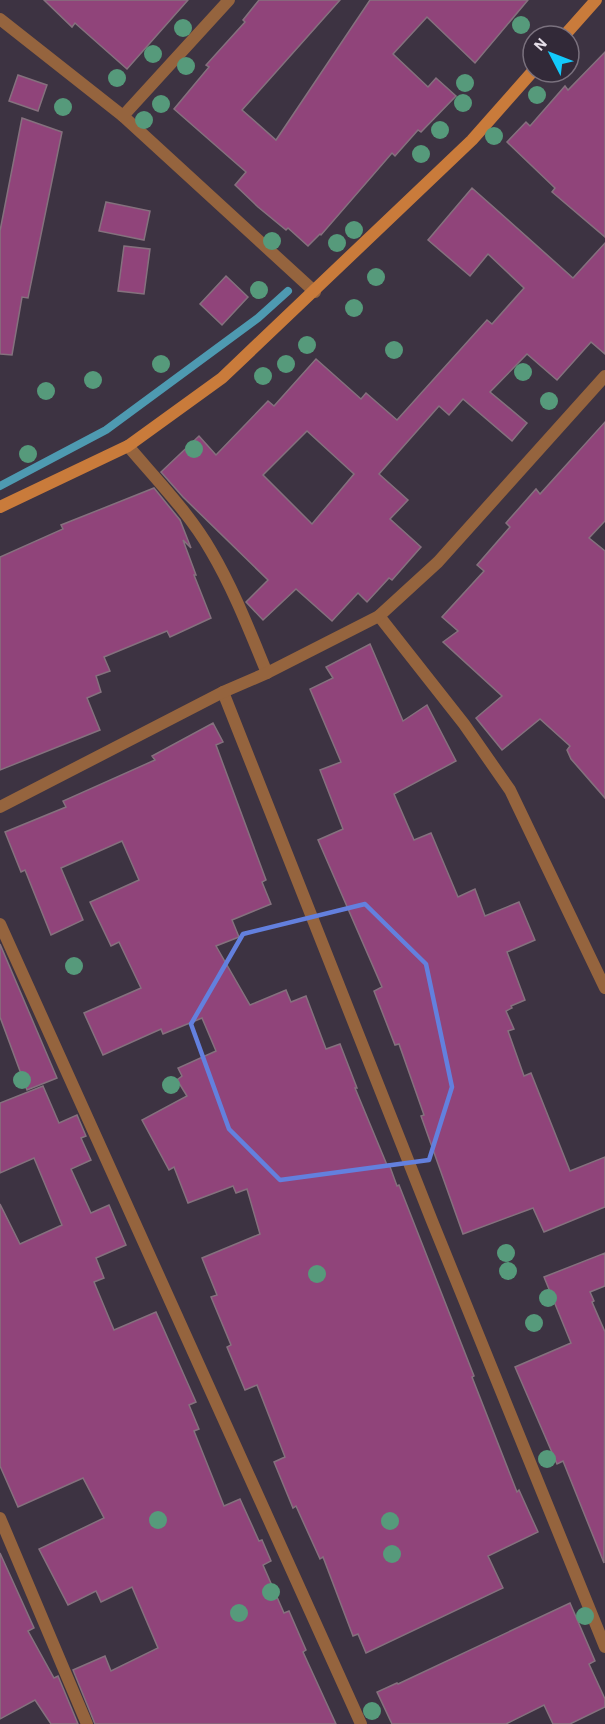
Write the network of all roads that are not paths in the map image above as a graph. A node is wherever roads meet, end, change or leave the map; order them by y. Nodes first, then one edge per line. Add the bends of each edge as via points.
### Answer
1 (229, 0) edge
2 (596, 0) edge
3 (0, 19) edge
4 (575, 24) edge
5 (522, 84) edge
6 (123, 116) junction
7 (315, 292) junction
8 (605, 376) edge
9 (128, 446) junction
10 (0, 507) edge
11 (379, 616) junction
12 (267, 673) junction
13 (223, 692) junction
14 (0, 807) edge
15 (0, 924) edge
16 (605, 988) edge
17 (0, 1518) edge
18 (605, 1647) edge
19 (87, 1724) edge
20 (361, 1724) edge

1 - 6 street
2 - 4 street
3 - 6 street
5 - 7 street via 472,140
6 - 7 street
7 - 9 street via 222,378
8 - 11 street via 438,562
9 - 10 street
9 - 12 street via 211,549
11 - 12 street
11 - 16 street via 510,790
12 - 13 street
13 - 14 street
13 - 18 street
15 - 20 street
17 - 19 street

